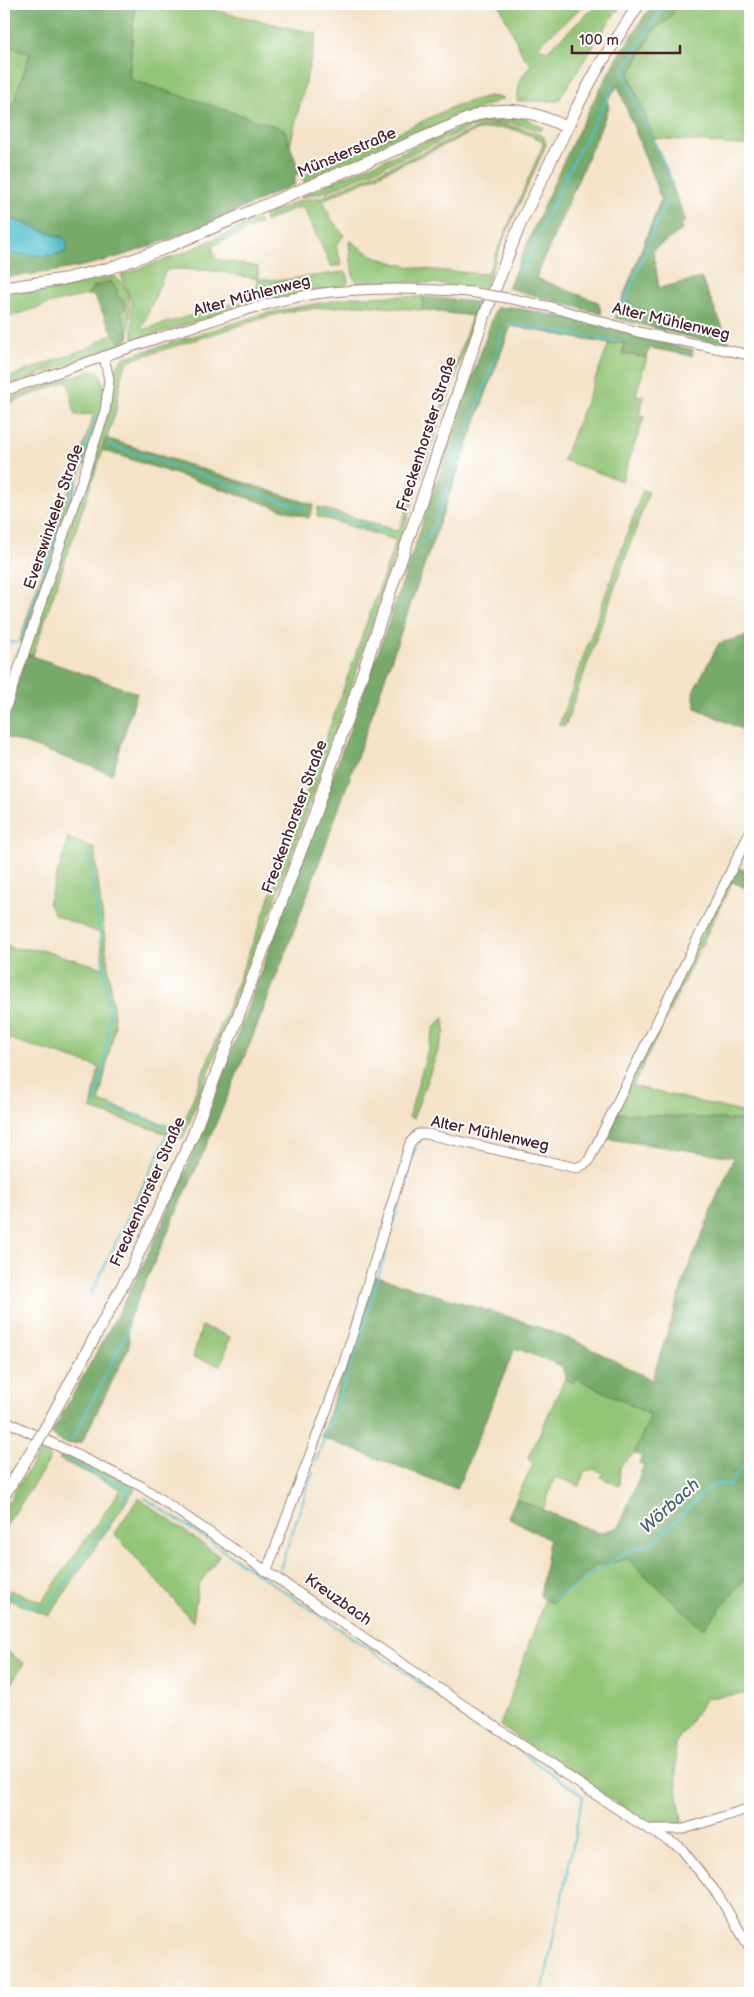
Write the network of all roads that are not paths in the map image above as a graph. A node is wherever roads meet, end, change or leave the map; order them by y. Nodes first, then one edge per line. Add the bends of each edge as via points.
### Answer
1 (639, 4) edge
2 (566, 127) junction
3 (4, 288) edge
4 (104, 356) junction
5 (750, 356) edge
6 (4, 392) edge
7 (4, 713) edge
8 (750, 832) edge
9 (4, 1420) edge
10 (4, 1494) edge
11 (267, 1570) junction
12 (750, 1808) edge
13 (643, 1826) junction
14 (684, 1829) junction
15 (680, 1847) junction
16 (750, 1948) edge

1 - 2 main road via 599,66
2 - 3 main road, Münsterstraße via 523,110 481,113 165,248 110,268
2 - 10 main road, Freckenhorster Straße, bridge via 521,222 488,305 314,816 193,1135 131,1270 46,1427
4 - 5 street, Alter Mühlenweg, bridge via 238,313 314,295 382,289 470,292 513,299 654,336
4 - 6 street, Alter Mühlenweg
4 - 7 street, Everswinkeler Straße via 109,380 105,411
8 - 11 street, Alter Mühlenweg via 588,1162 577,1168 427,1134 418,1134 410,1143 343,1366
9 - 11 street, Kreuzbach via 141,1486
11 - 13 street, Kreuzbach
12 - 14 street, Kreuzbach
13 - 14 street, Kreuzbach via 658,1831
13 - 15 street, Kreuzbach
14 - 15 street via 679,1838
15 - 16 street, Kreuzbach via 718,1895

